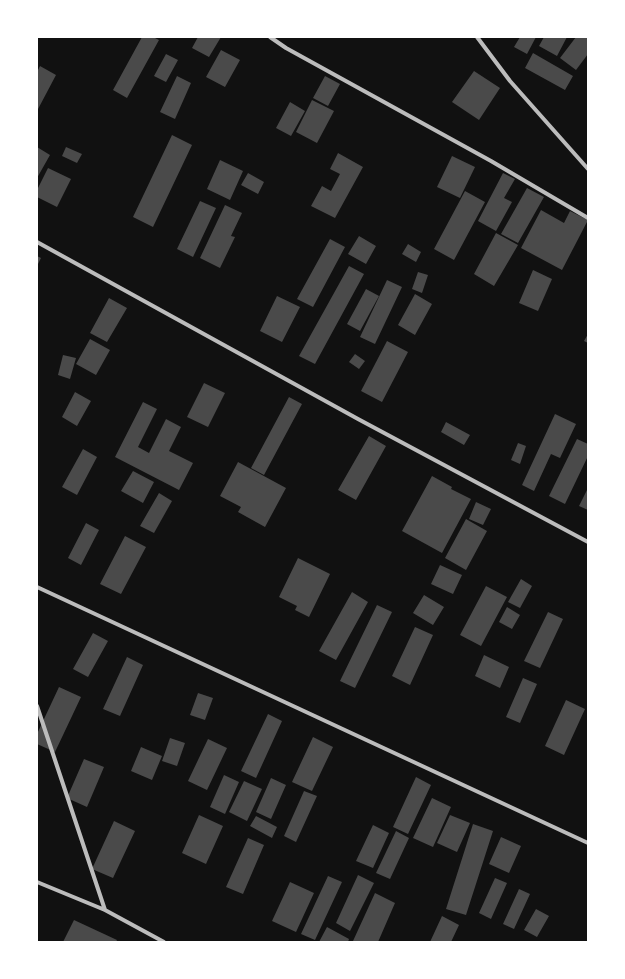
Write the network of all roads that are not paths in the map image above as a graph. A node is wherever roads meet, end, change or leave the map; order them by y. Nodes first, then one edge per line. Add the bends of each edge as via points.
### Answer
1 (270, 37) edge
2 (477, 37) edge
3 (588, 168) edge
4 (588, 218) edge
5 (37, 242) edge
6 (588, 542) edge
7 (37, 587) edge
8 (37, 706) edge
9 (588, 843) edge
10 (37, 882) edge
11 (105, 910) junction
12 (159, 941) edge

1 - 4 street
2 - 3 street via 510,81
5 - 6 street
7 - 9 street
8 - 11 street
10 - 11 street
11 - 12 street

